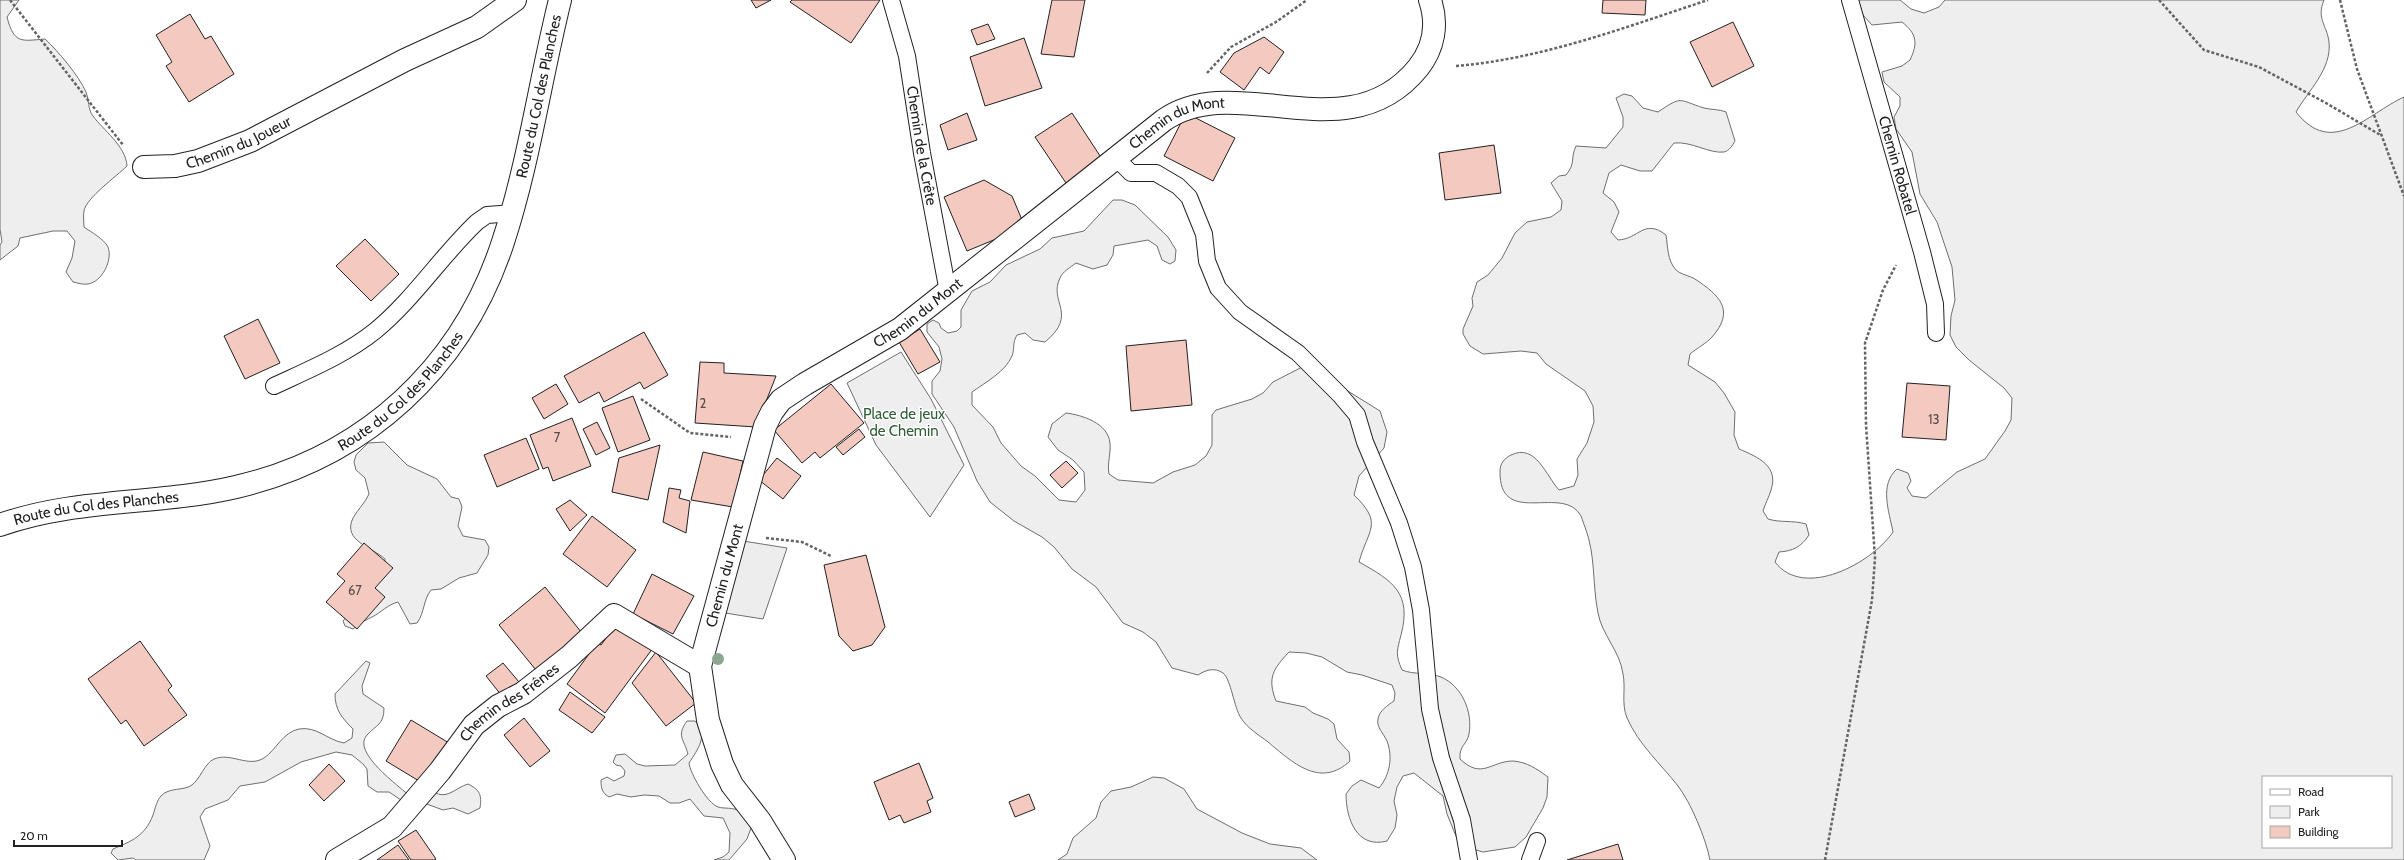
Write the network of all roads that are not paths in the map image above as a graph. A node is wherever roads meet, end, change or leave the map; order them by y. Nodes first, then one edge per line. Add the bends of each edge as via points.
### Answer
1 (515, 0) edge
2 (560, 0) edge
3 (890, 0) edge
4 (1430, 0) edge
5 (1850, 0) edge
6 (1117, 159) junction
7 (144, 166) road end
8 (512, 213) junction
9 (948, 292) junction
10 (1936, 333) dead end
11 (274, 386) dead end
12 (0, 525) edge
13 (700, 666) junction
14 (1536, 841) dead end
15 (337, 860) edge
16 (784, 860) edge
17 (1469, 860) edge
18 (1530, 860) edge

1 - 7 street, Chemin du Joueur via 478,27 405,60 250,141 198,161 175,166
2 - 8 street, Route du Col des Planches
3 - 9 lane, Chemin de la Crête via 907,56
4 - 6 street, Chemin du Mont via 1435,30 1422,63 1397,90 1361,105 1324,109 1208,104 1183,108 1164,120
5 - 10 lane, Chemin Robatel via 1935,304
6 - 9 street, Chemin du Mont
6 - 17 lane via 1132,173 1156,172 1178,186 1189,197 1204,234 1207,261 1218,288 1240,312 1298,353 1340,394 1357,415 1365,442 1399,523 1413,567 1421,610 1430,709 1441,758 1462,820
8 - 11 lane via 487,215 478,222 396,312 374,331 343,353
8 - 12 street, Route du Col des Planches via 503,244 484,288 472,313 444,356 412,393 373,426 304,464 254,483 188,495 61,509
9 - 13 street, Chemin du Mont via 900,329 781,400 772,412 761,441
13 - 15 street, Chemin des Frênes via 614,615 569,657 523,693 498,706 474,725 440,771 392,827
13 - 16 street, Chemin du Mont via 711,731 726,774
14 - 18 lane

